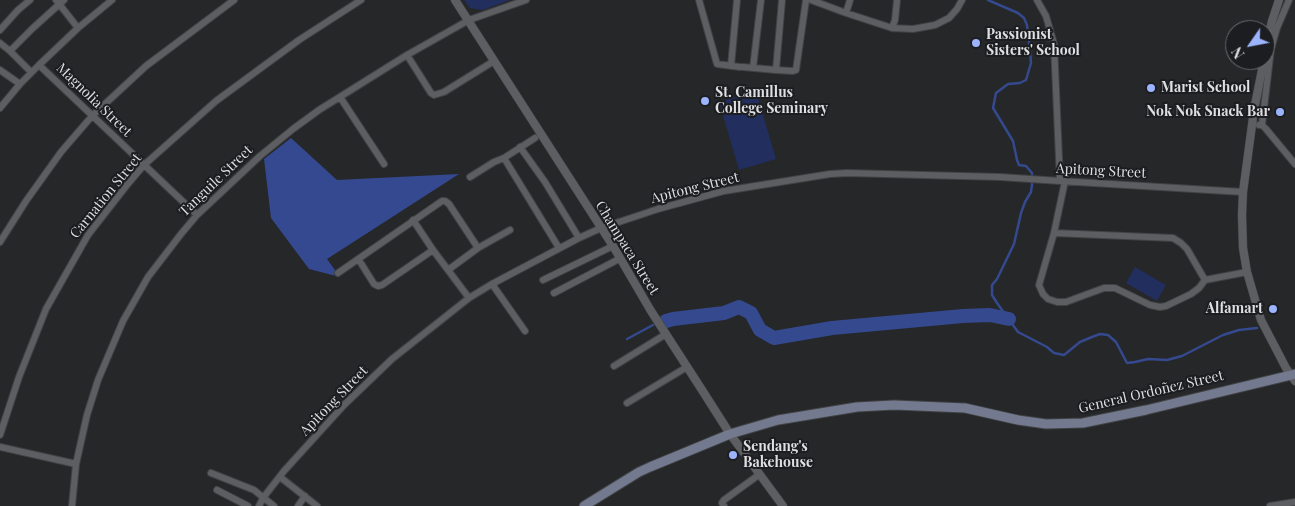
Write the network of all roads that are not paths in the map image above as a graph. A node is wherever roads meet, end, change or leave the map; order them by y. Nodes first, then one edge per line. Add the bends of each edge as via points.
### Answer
1 (30, 0) edge
2 (112, 0) edge
3 (234, 0) edge
4 (361, 0) edge
5 (456, 0) edge
6 (526, 0) edge
7 (699, 0) edge
8 (737, 0) edge
9 (761, 0) edge
10 (782, 0) edge
11 (806, 0) edge
12 (811, 0) edge
13 (850, 0) edge
14 (897, 0) edge
15 (962, 0) edge
16 (1036, 0) edge
17 (1279, 0) edge
18 (1289, 0) edge
19 (60, 1) edge
20 (846, 13) junction
21 (469, 20) junction
22 (1272, 20) edge
23 (78, 28) junction
24 (892, 28) junction
25 (0, 30) edge
26 (0, 43) edge
27 (10, 50) junction
28 (407, 55) junction
29 (494, 60) junction
30 (39, 65) junction
31 (730, 66) junction
32 (752, 68) junction
33 (0, 70) edge
34 (776, 70) junction
35 (1262, 70) edge
36 (31, 72) junction
37 (20, 84) junction
38 (340, 97) junction
39 (0, 108) edge
40 (92, 116) junction
41 (1252, 124) junction
42 (1262, 125) junction
43 (535, 138) dead end
44 (520, 147) junction
45 (504, 158) junction
46 (384, 164) dead end
47 (1295, 164) edge
48 (144, 165) junction
49 (470, 177) dead end
50 (1062, 181) junction
51 (1243, 192) junction
52 (197, 215) junction
53 (413, 220) junction
54 (601, 228) junction
55 (510, 230) dead end
56 (1054, 233) junction
57 (579, 238) junction
58 (0, 242) edge
59 (612, 246) junction
60 (478, 248) junction
61 (559, 248) junction
62 (433, 250) junction
63 (620, 259) junction
64 (359, 260) junction
65 (448, 270) junction
66 (1246, 272) junction
67 (338, 273) dead end
68 (543, 280) dead end
69 (1205, 280) junction
70 (492, 284) junction
71 (554, 293) dead end
72 (469, 298) junction
73 (525, 332) dead end
74 (666, 334) junction
75 (614, 366) dead end
76 (687, 366) junction
77 (1294, 377) edge
78 (627, 403) dead end
79 (730, 434) junction
80 (0, 435) edge
81 (0, 447) edge
82 (76, 461) junction
83 (211, 473) dead end
84 (760, 474) junction
85 (280, 477) junction
86 (217, 490) dead end
87 (305, 496) junction
88 (263, 498) junction
89 (1295, 502) edge
90 (72, 506) edge
91 (248, 506) edge
92 (259, 506) edge
93 (274, 506) edge
94 (298, 506) edge
95 (317, 506) edge
96 (584, 506) edge
97 (724, 506) edge
98 (783, 506) edge
99 (1270, 506) edge

1 - 25 street
2 - 23 street
3 - 40 street via 146,66
4 - 48 street, Carnation Street via 242,81
5 - 21 street, Champaca Street
6 - 21 street, Tanguile Street
7 - 31 street via 717,64
8 - 31 street
9 - 32 street
10 - 34 street
11 - 34 street via 796,70
12 - 20 street
13 - 20 street
14 - 24 street
15 - 24 street via 949,18 935,25
16 - 50 street via 1046,16 1054,44
17 - 22 street
18 - 42 street via 1271,49
19 - 23 street
19 - 27 street
20 - 24 street
21 - 28 street, Tanguile Street
21 - 29 street, Champaca Street
23 - 30 street
26 - 27 street
27 - 36 street
28 - 29 street via 434,95
28 - 38 street, Tanguile Street
29 - 54 street, Champaca Street
30 - 36 street
30 - 40 street, Magnolia Street
31 - 32 street
32 - 34 street
33 - 37 street
35 - 41 street
36 - 37 street
37 - 39 street
38 - 46 street
38 - 52 street, Tanguile Street via 260,156
40 - 48 street, Magnolia Street
40 - 58 street via 56,159
41 - 42 street
41 - 51 street
42 - 47 street
43 - 44 street
44 - 45 street
44 - 57 street
45 - 49 street
45 - 61 street
48 - 52 street, Magnolia Street
48 - 80 street, Carnation Street via 88,235 46,310
50 - 51 street, Apitong Street
50 - 54 street, Apitong Street via 919,174 830,174 724,192
50 - 56 street
51 - 66 street
52 - 82 street, Tanguile Street via 148,277 123,321 95,389
53 - 60 street via 445,202
53 - 62 street
53 - 64 street
54 - 57 street, Apitong Street
54 - 59 street, Champaca Street
55 - 60 street
56 - 69 street via 1173,238 1187,249
56 - 69 street via 1039,285 1042,294 1056,302 1066,302 1104,288 1115,288 1160,307 1191,294
57 - 61 street, Apitong Street
59 - 63 street, Champaca Street
59 - 68 street
60 - 65 street
61 - 70 street, Apitong Street
62 - 64 street via 378,286
62 - 65 street
63 - 71 street
63 - 74 street, Champaca Street
64 - 67 street
65 - 72 street
66 - 69 street
66 - 77 street via 1263,325
70 - 72 street, Apitong Street
70 - 73 street
72 - 85 street, Apitong Street via 392,359 344,405
74 - 75 street
74 - 76 street, Champaca Street
76 - 78 street
76 - 79 street, Champaca Street
77 - 79 main road, General Ordoñez Street via 1083,423 1046,424 965,408 894,405 857,407 778,420
79 - 84 street, Champaca Street
79 - 96 main road, General Ordoñez Street via 639,472
81 - 82 street
82 - 90 street, Tanguile Street
83 - 88 street via 254,490
84 - 97 street via 724,500
84 - 98 street, Champaca Street
85 - 87 street
85 - 88 street, Apitong Street
86 - 91 street
87 - 94 street
87 - 95 street
88 - 92 street, Apitong Street
88 - 93 street
89 - 99 street

